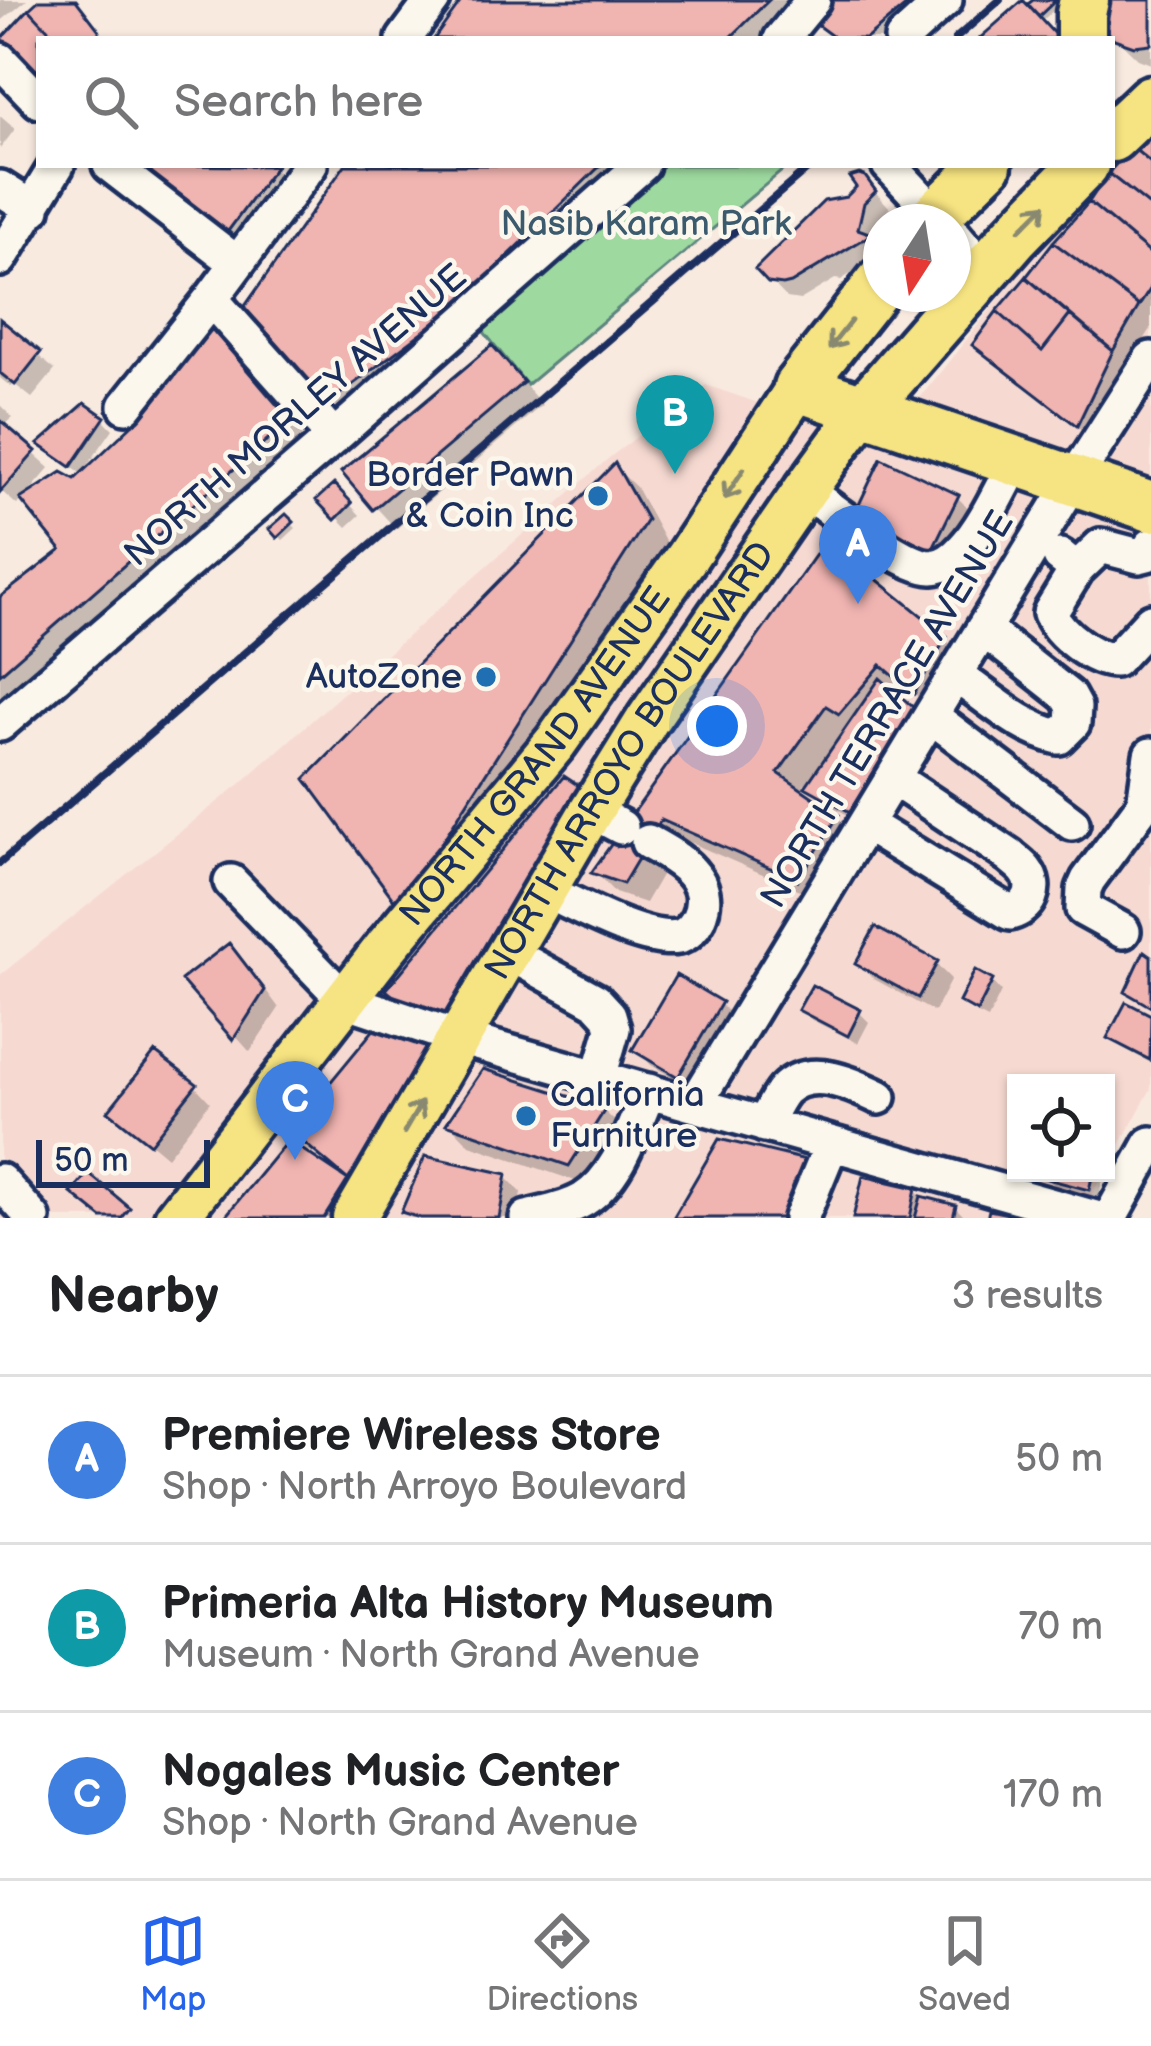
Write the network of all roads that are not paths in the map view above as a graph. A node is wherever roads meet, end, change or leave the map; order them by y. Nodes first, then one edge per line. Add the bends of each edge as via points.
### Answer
1 (433, 0) edge
2 (813, 0) edge
3 (945, 0) edge
4 (1084, 0) edge
5 (406, 36) edge
6 (784, 36) edge
7 (905, 36) edge
8 (1081, 36) edge
9 (0, 61) edge
10 (1151, 79) edge
11 (1115, 92) edge
12 (36, 98) edge
13 (1151, 100) edge
14 (1115, 134) edge
15 (55, 168) edge
16 (114, 168) edge
17 (308, 168) edge
18 (639, 168) edge
19 (892, 168) edge
20 (985, 168) edge
21 (1081, 168) edge
22 (0, 188) edge
23 (923, 204) edge
24 (955, 204) edge
25 (33, 209) junction
26 (971, 256) edge
27 (0, 260) edge
28 (237, 263) junction
29 (984, 270) junction
30 (211, 299) junction
31 (863, 306) edge
32 (1151, 359) edge
33 (798, 387) junction
34 (126, 406) dead end
35 (864, 409) junction
36 (334, 437) junction
37 (1016, 461) junction
38 (1073, 481) junction
39 (805, 490) junction
40 (1037, 540) junction
41 (1150, 541) edge
42 (1077, 569) junction
43 (1151, 621) edge
44 (983, 629) junction
45 (955, 675) junction
46 (931, 716) junction
47 (0, 724) edge
48 (893, 778) junction
49 (1149, 782) edge
50 (1072, 823) dead end
51 (865, 824) junction
52 (620, 827) junction
53 (231, 882) dead end
54 (544, 891) junction
55 (1123, 931) dead end
56 (508, 953) junction
57 (345, 1000) junction
58 (459, 1038) junction
59 (599, 1077) junction
60 (649, 1091) junction
61 (878, 1097) dead end
62 (695, 1104) junction
63 (764, 1125) junction
64 (1151, 1144) edge
65 (831, 1145) junction
66 (0, 1181) edge
67 (33, 1218) edge
68 (176, 1218) edge
69 (354, 1218) edge
70 (527, 1218) edge
71 (801, 1218) edge
72 (1095, 1218) edge
73 (1110, 1218) edge

1 - 5 street
2 - 6 street
3 - 7 street
4 - 8 highway
9 - 12 street
10 - 11 highway
13 - 14 highway
15 - 25 street
16 - 28 street
17 - 28 street
18 - 36 street, NORTH MORLEY AVENUE
19 - 23 street
20 - 24 highway
29 -> 21 highway, NORTH ARROYO BOULEVARD
22 - 25 street
25 - 27 street
26 - 29 street
28 - 30 street
29 - 35 highway, NORTH ARROYO BOULEVARD
30 - 34 street
30 - 36 street
31 -> 33 highway, NORTH GRAND AVENUE
32 - 38 street, NORTH TERRACE AVENUE
33 - 35 highway
33 -> 57 main road, NORTH GRAND AVENUE via 556,742
35 - 37 highway
35 - 39 main road, NORTH ARROYO BOULEVARD
36 - 47 street, NORTH MORLEY AVENUE
37 - 38 highway
37 - 39 street via 964,549 935,567 896,554
38 - 40 street, NORTH TERRACE AVENUE
38 - 41 highway
39 - 52 main road, NORTH ARROYO BOULEVARD via 648,719
40 - 42 street
40 - 44 street, NORTH TERRACE AVENUE
41 - 42 street via 1139,556 1101,546
42 - 43 street via 1051,617 1093,654 1115,660
44 - 45 street, NORTH TERRACE AVENUE
44 - 45 street via 1068,696 1073,723 1049,734
45 - 46 street, NORTH TERRACE AVENUE
46 - 48 street, NORTH TERRACE AVENUE
46 - 50 street
48 - 51 street, NORTH TERRACE AVENUE
48 - 51 street via 1027,871 1026,905 1010,913
49 - 55 street via 1084,889 1083,909
51 - 62 street, NORTH TERRACE AVENUE
52 - 54 main road, NORTH ARROYO BOULEVARD
52 - 54 street via 693,872 701,889 691,929 680,937 645,935
53 - 57 street
54 - 56 main road, NORTH ARROYO BOULEVARD
56 - 58 main road, NORTH ARROYO BOULEVARD
56 - 59 street via 609,1015 613,1029
57 - 58 street
57 - 68 main road, NORTH GRAND AVENUE
58 - 59 street
69 -> 58 main road, NORTH ARROYO BOULEVARD
59 - 60 street
60 - 62 street
60 - 70 street via 604,1180 586,1198
61 - 63 street via 836,1080 799,1080 783,1090
62 - 63 street
63 - 65 street
64 - 73 street
65 - 71 street
65 - 72 street
66 - 67 street

